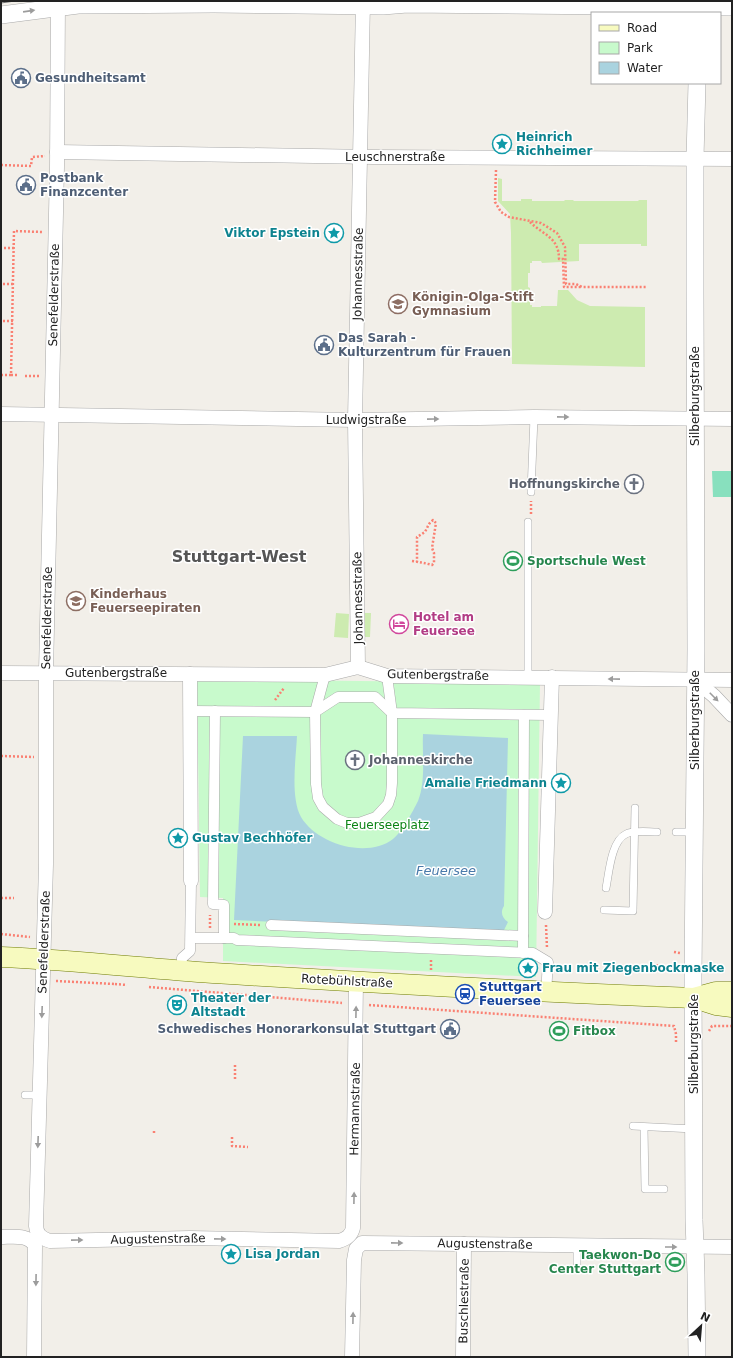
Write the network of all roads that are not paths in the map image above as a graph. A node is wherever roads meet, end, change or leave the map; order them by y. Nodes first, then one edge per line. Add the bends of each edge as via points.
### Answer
1 (363, 3) edge
2 (58, 4) edge
3 (700, 7) edge
4 (732, 7) edge
5 (1, 15) edge
6 (697, 84) edge
7 (57, 152) junction
8 (359, 157) junction
9 (695, 158) junction
10 (732, 159) edge
11 (1, 414) edge
12 (51, 414) junction
13 (534, 417) junction
14 (695, 419) junction
15 (732, 419) edge
16 (356, 420) junction
17 (531, 492) road end
18 (530, 519) road end
19 (358, 667) junction
20 (1, 673) edge
21 (46, 673) junction
22 (190, 674) junction
23 (325, 675) junction
24 (387, 676) junction
25 (528, 677) junction
26 (552, 677) junction
27 (695, 680) junction
28 (732, 680) edge
29 (191, 711) junction
30 (215, 711) junction
31 (315, 712) junction
32 (392, 713) junction
33 (524, 715) junction
34 (550, 715) junction
35 (732, 715) edge
36 (635, 808) dead end
37 (634, 832) junction
38 (657, 832) dead end
39 (676, 832) dead end
40 (694, 832) junction
41 (191, 881) joint
42 (606, 888) dead end
43 (604, 910) dead end
44 (545, 912) road end
45 (267, 925) road end
46 (523, 936) junction
47 (191, 938) junction
48 (224, 938) junction
49 (523, 952) junction
50 (1, 957) edge
51 (44, 959) junction
52 (181, 970) junction
53 (356, 981) junction
54 (732, 992) edge
55 (546, 993) junction
56 (694, 998) junction
57 (732, 1007) edge
58 (25, 1095) dead end
59 (40, 1095) junction
60 (633, 1126) dead end
61 (644, 1127) junction
62 (694, 1129) junction
63 (664, 1189) dead end
64 (1, 1237) edge
65 (36, 1238) junction
66 (354, 1240) junction
67 (464, 1244) junction
68 (577, 1246) junction
69 (696, 1247) junction
70 (732, 1248) edge
71 (577, 1264) dead end
72 (34, 1357) edge
73 (352, 1357) edge
74 (463, 1357) edge
75 (697, 1357) edge

1 - 2 street
1 - 3 street via 383,6 407,4
1 - 8 street, Johannesstraße
5 -> 2 street
2 - 7 street, Senefelderstraße
3 - 4 street
6 - 9 street, Silberburgstraße
7 - 8 street, Leuschnerstraße
7 - 12 street, Senefelderstraße
8 - 9 street, Leuschnerstraße
8 - 16 street, Johannesstraße
9 - 10 street, Leuschnerstraße
9 - 14 street, Silberburgstraße
11 - 12 street, Ludwigstraße
12 - 16 street, Ludwigstraße
12 - 21 street, Senefelderstraße
13 -> 14 street, Ludwigstraße
16 -> 13 street, Ludwigstraße
13 - 17 lane
14 - 15 street, Ludwigstraße
14 - 27 street, Silberburgstraße
16 - 19 street, Johannesstraße
18 - 25 lane
19 - 23 street, Gutenbergstraße
19 - 24 street, Gutenbergstraße
20 - 21 street, Gutenbergstraße
21 - 22 street, Gutenbergstraße
21 - 51 street, Senefelderstraße
22 - 23 street, Gutenbergstraße
22 - 29 street
23 - 31 street
24 - 25 street, Gutenbergstraße
24 - 32 street
25 - 26 street, Gutenbergstraße
27 -> 26 street, Gutenbergstraße
26 - 34 street
27 - 28 street, Gutenbergstraße
27 -> 35 street
27 - 40 street, Silberburgstraße
29 - 30 street
29 - 41 street
30 - 31 street
30 - 48 street via 213,904 224,905
31 - 32 street via 338,697 375,697
31 - 32 street via 318,798 323,807 337,819 359,823 376,817 388,804 391,795
32 - 33 street
33 - 34 street
33 - 46 street
34 - 44 street
36 - 37 lane
37 - 38 lane
37 - 42 lane via 626,834 615,845
37 - 43 lane via 633,911
39 - 40 lane
40 - 56 street, Silberburgstraße
41 - 47 street
45 - 46 street
46 - 49 street
47 - 48 street
47 - 52 street via 190,951 182,958
48 - 49 street
49 - 55 street via 533,953 548,962
50 - 51 main road, Rotebühlstraße
51 - 52 main road, Rotebühlstraße
51 -> 59 street, Senefelderstraße
52 - 53 main road, Rotebühlstraße
53 - 55 main road, Rotebühlstraße
66 -> 53 street, Hermannstraße
54 - 56 main road, Rotebühlstraße via 716,992
55 - 56 main road, Rotebühlstraße
56 - 57 main road, Rotebühlstraße via 716,1006
56 - 62 street, Silberburgstraße
58 - 59 lane
59 -> 65 street, Senefelderstraße
60 - 61 lane
61 - 62 lane
61 - 63 lane via 645,1189
62 - 69 street, Silberburgstraße
64 - 65 street, Augustenstraße
65 -> 66 street, Augustenstraße via 50,1241 190,1238
65 -> 72 street, Senefelderstraße
66 -> 67 street, Augustenstraße
73 -> 66 street, Hermannstraße via 356,1249
67 - 68 street, Augustenstraße
67 - 74 street, Buschlestraße
68 -> 69 street, Augustenstraße
68 - 71 lane
69 - 70 street, Augustenstraße
69 - 75 street, Silberburgstraße

